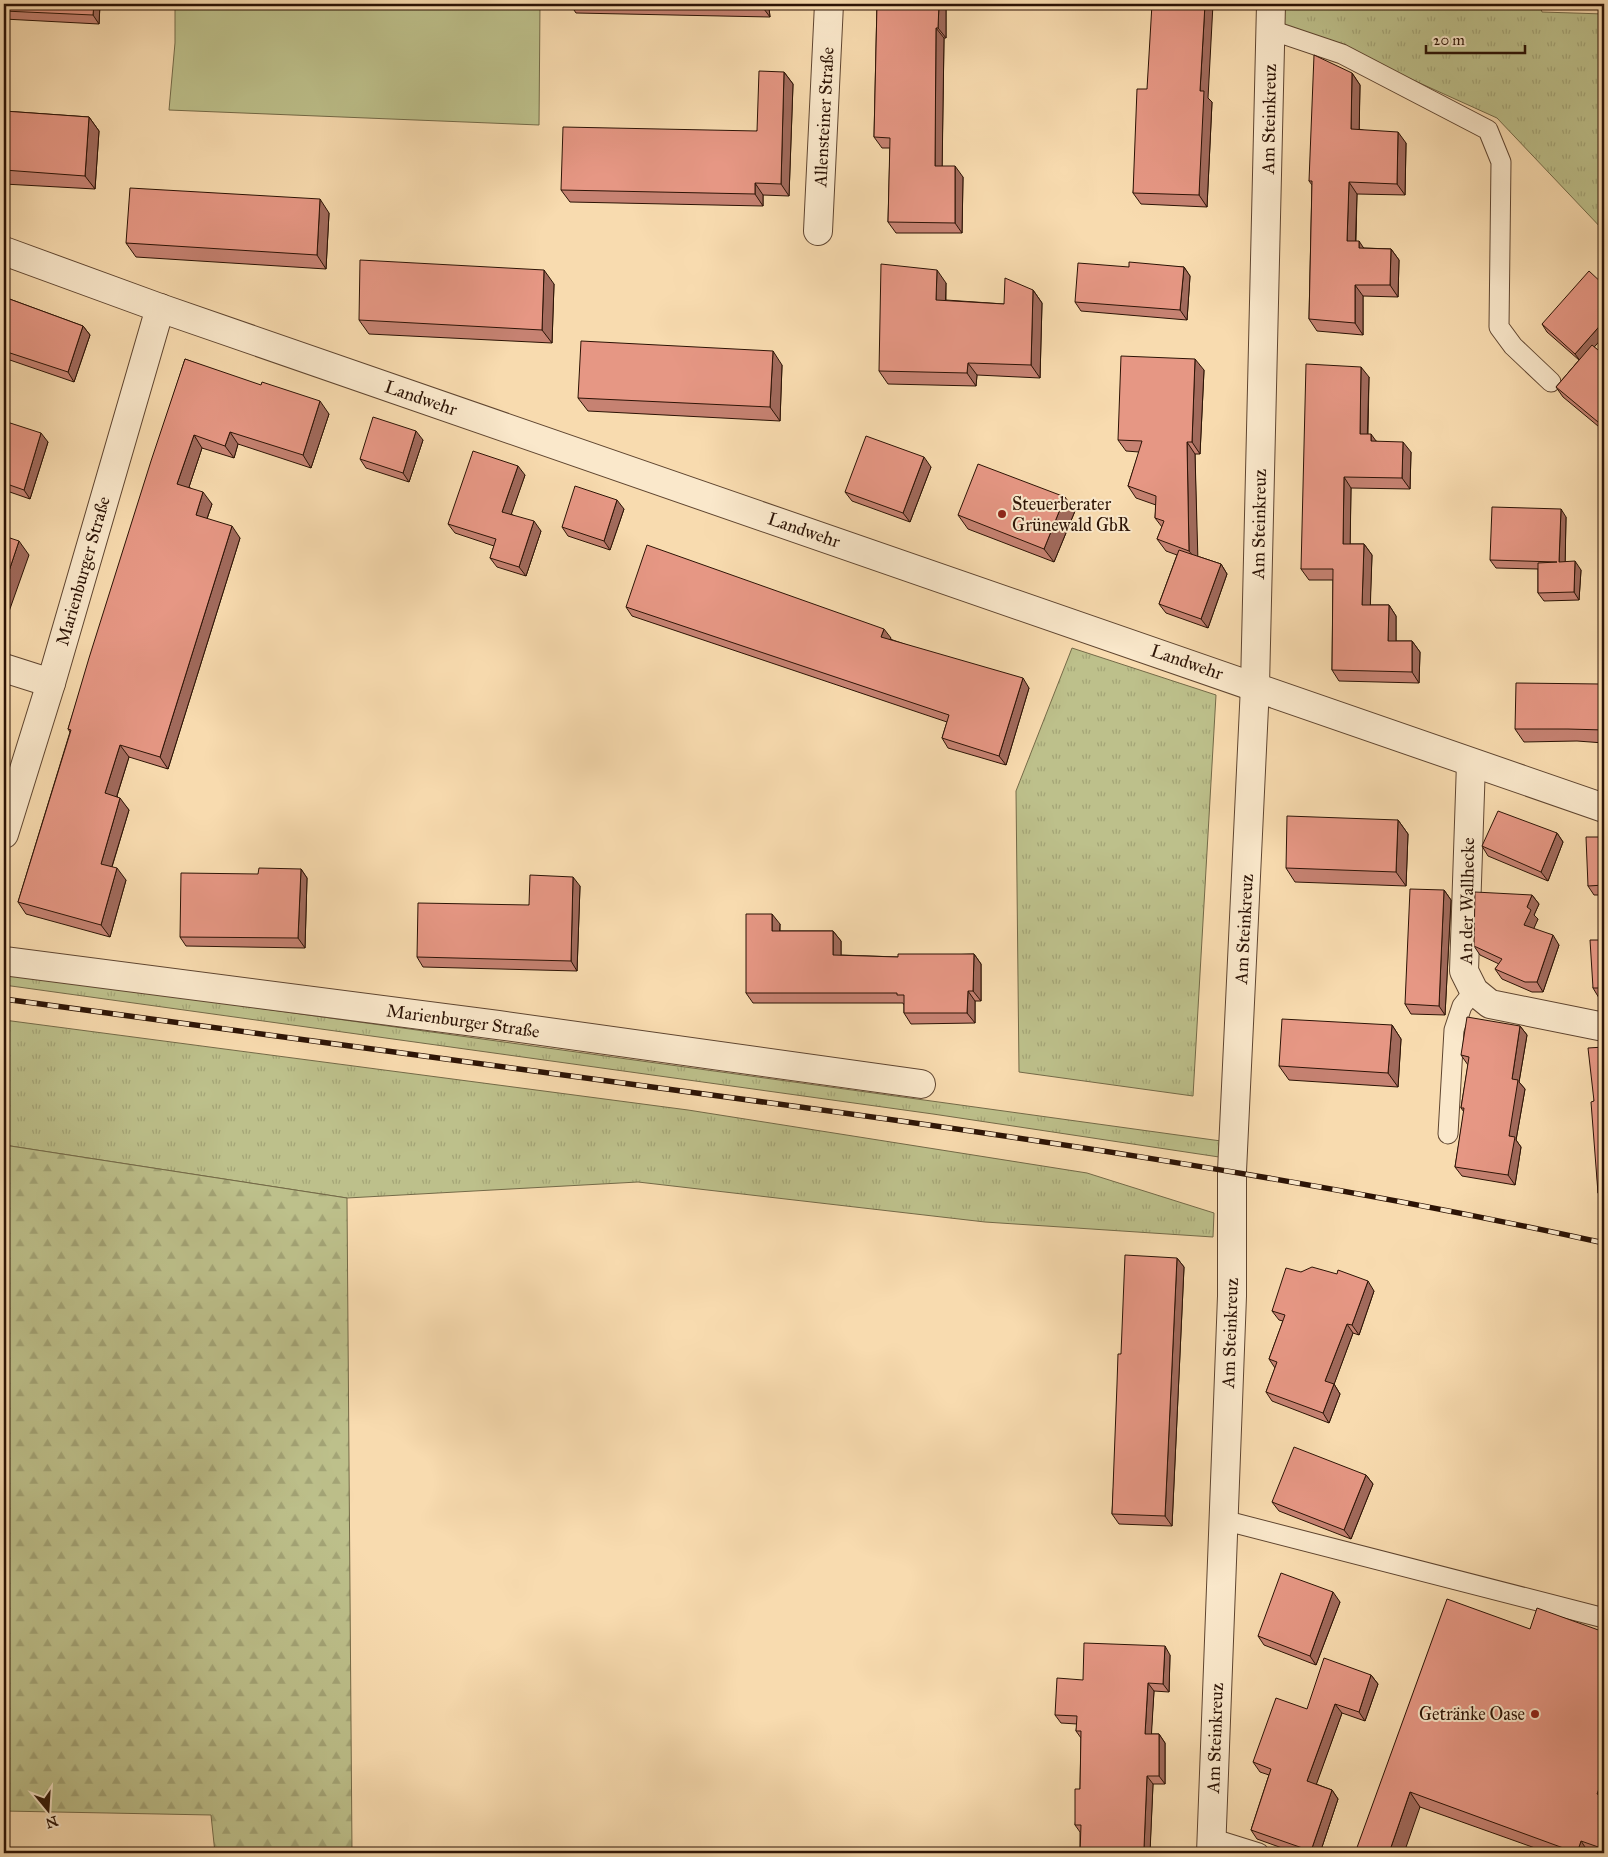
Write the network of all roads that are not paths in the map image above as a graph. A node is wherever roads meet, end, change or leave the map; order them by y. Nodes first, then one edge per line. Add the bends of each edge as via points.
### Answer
1 (829, 4) edge
2 (1271, 17) edge
3 (818, 231) dead end
4 (4, 252) edge
5 (160, 308) junction
6 (1551, 382) dead end
7 (4, 668) edge
8 (51, 683) junction
9 (1255, 686) junction
10 (1471, 763) junction
11 (1604, 808) edge
12 (4, 834) edge
13 (4, 961) edge
14 (1474, 991) junction
15 (1604, 1027) edge
16 (921, 1084) dead end
17 (1448, 1134) dead end
18 (1224, 1520) junction
19 (1604, 1618) edge
20 (1211, 1845) edge
21 (1259, 1853) edge

1 - 3 street, Allensteiner Straße
2 - 6 lane via 1488,130 1501,162 1499,327 1513,346
2 - 9 street, Am Steinkreuz
4 - 5 street, Landwehr
5 - 8 street, Marienburger Straße
5 - 9 street, Landwehr
7 - 8 street
8 - 12 street, Marienburger Straße
9 - 10 street, Landwehr
9 - 18 street, Am Steinkreuz via 1232,1171 1232,1287
10 - 11 street, Landwehr
10 - 14 street, An der Wallhecke via 1464,971
13 - 16 street, Marienburger Straße
14 - 15 street via 1490,1004
14 - 17 lane via 1462,1006 1454,1030
18 - 19 lane
18 - 20 street, Am Steinkreuz
20 - 21 lane

